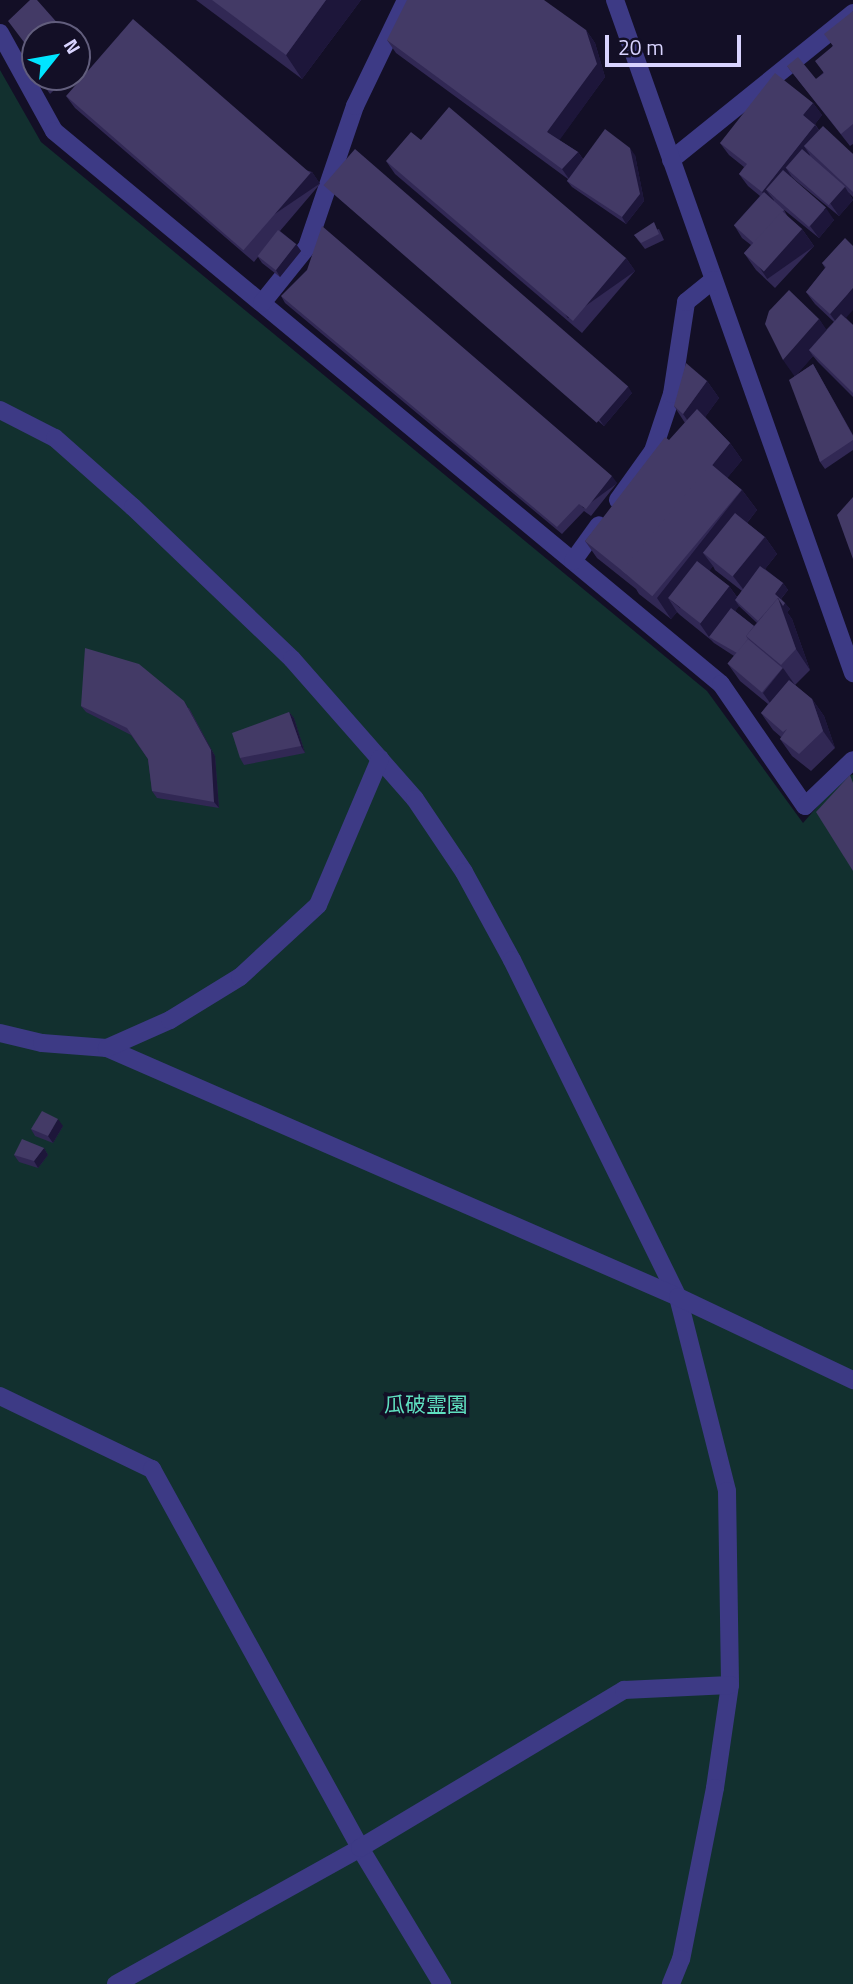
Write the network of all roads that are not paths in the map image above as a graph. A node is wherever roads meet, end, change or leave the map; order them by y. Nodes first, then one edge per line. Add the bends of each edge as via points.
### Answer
1 (406, 0) edge
2 (614, 0) edge
3 (853, 13) edge
4 (0, 33) edge
5 (671, 160) junction
6 (713, 280) junction
7 (262, 303) junction
8 (0, 410) edge
9 (573, 561) junction
10 (853, 673) edge
11 (380, 759) junction
12 (853, 761) edge
13 (0, 1033) edge
14 (107, 1048) junction
15 (678, 1297) junction
16 (853, 1380) edge
17 (0, 1396) edge
18 (730, 1685) junction
19 (360, 1848) junction
20 (116, 1984) edge
21 (442, 1984) edge
22 (671, 1984) edge

1 - 7 street via 355,106 307,247
2 - 5 street
3 - 5 street
4 - 7 street via 54,131
5 - 6 street
6 - 9 street via 686,302 672,394 653,451
6 - 10 street
7 - 9 street
8 - 11 street via 55,438 133,507 292,659
9 - 12 street via 721,684 805,806
11 - 14 street via 318,905 240,977 170,1020
11 - 15 street via 415,799 464,872
13 - 14 street via 42,1044
14 - 15 street
15 - 16 street
15 - 18 street via 727,1492
17 - 19 street via 152,1469
18 - 19 street via 624,1690
18 - 22 street via 715,1788 681,1959
19 - 20 street
19 - 21 street

